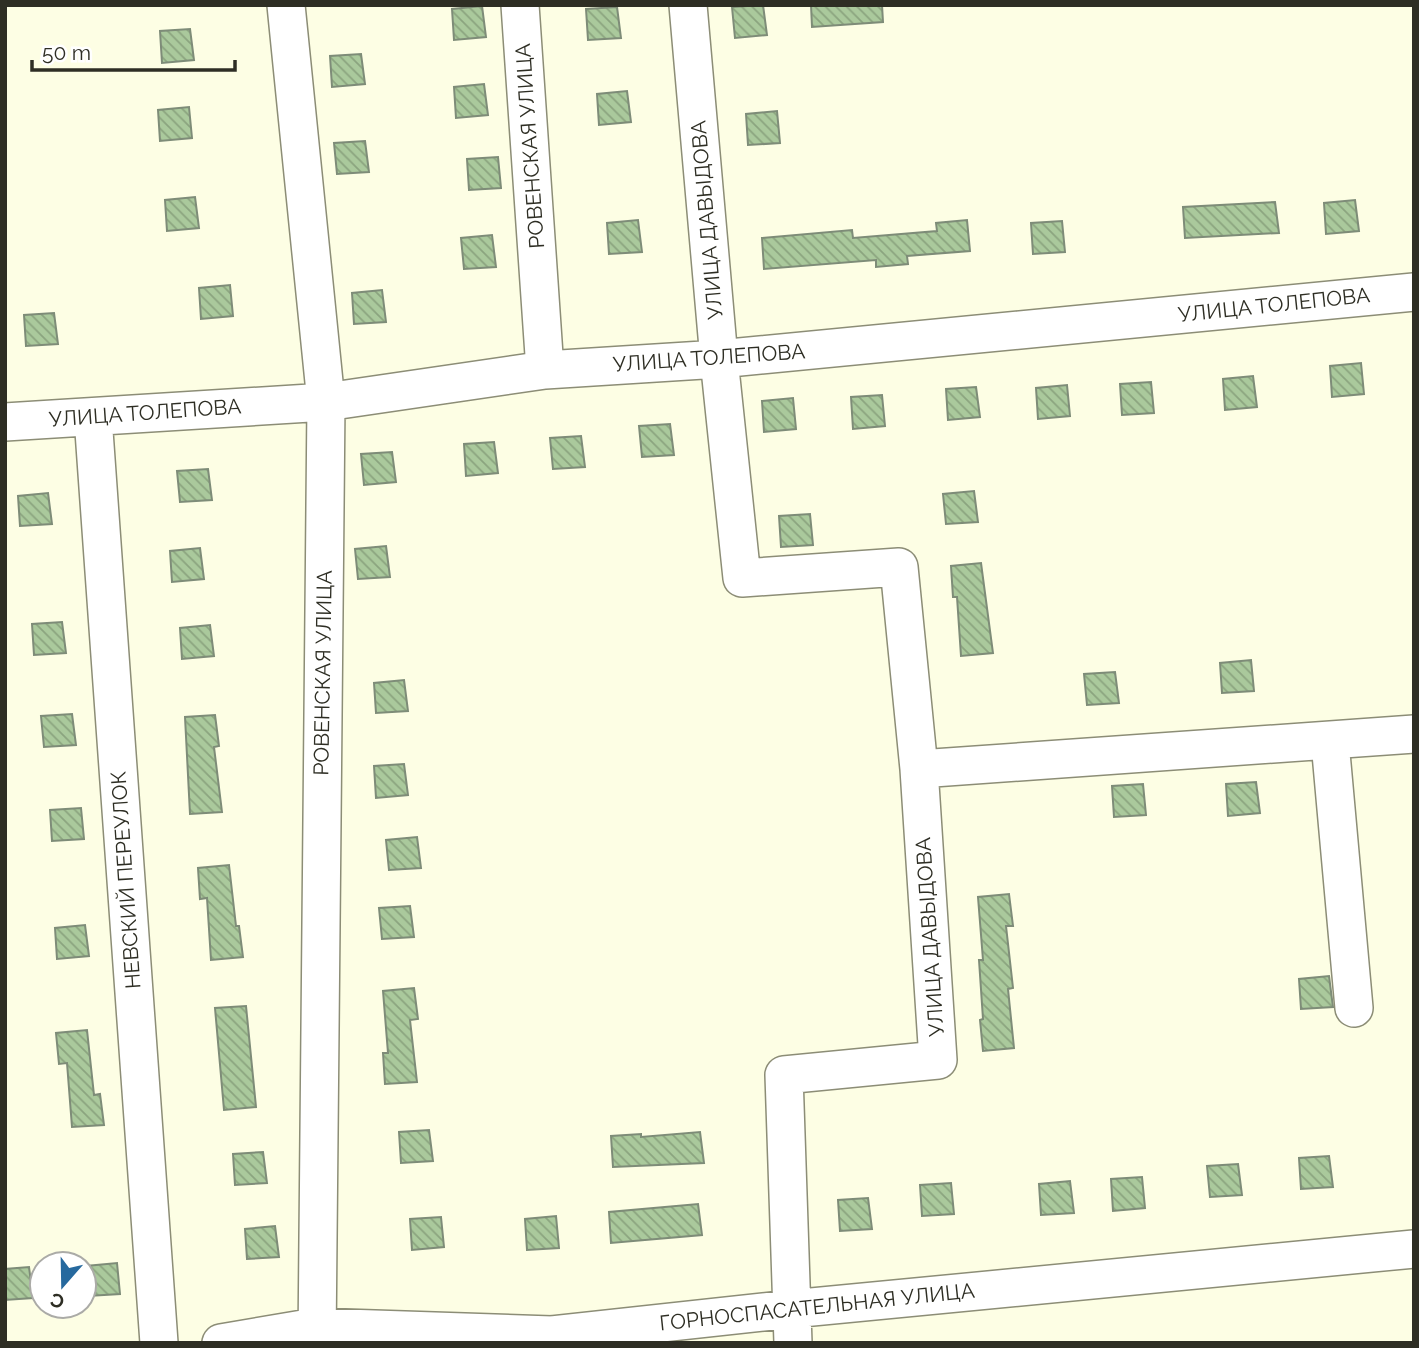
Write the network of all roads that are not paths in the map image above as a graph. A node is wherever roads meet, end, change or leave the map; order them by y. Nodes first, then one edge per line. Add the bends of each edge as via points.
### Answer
1 (286, 5) edge
2 (520, 5) edge
3 (688, 5) edge
4 (1414, 292) edge
5 (719, 359) junction
6 (545, 370) junction
7 (326, 402) junction
8 (93, 417) junction
9 (5, 422) edge
10 (1414, 734) edge
11 (1330, 741) junction
12 (919, 769) junction
13 (1354, 1009) dead end
14 (1414, 1250) edge
15 (792, 1326) edge
16 (316, 1335) edge
17 (552, 1339) edge
18 (159, 1343) edge
19 (220, 1343) edge

1 - 7 street, РОВЕНСКАЯ УЛИЦА
2 - 6 street, РОВЕНСКАЯ УЛИЦА
3 - 5 street, УЛИЦА ДАВЫДОВА
4 - 5 street, УЛИЦА ТОЛЕПОВА
5 - 6 street, УЛИЦА ТОЛЕПОВА
5 - 12 street, УЛИЦА ДАВЫДОВА via 743,578 899,567
6 - 7 street, УЛИЦА ТОЛЕПОВА
7 - 8 street, УЛИЦА ТОЛЕПОВА
7 - 16 street, РОВЕНСКАЯ УЛИЦА
8 - 9 street, УЛИЦА ТОЛЕПОВА
8 - 18 street, НЕВСКИЙ ПЕРЕУЛОК
10 - 11 street
11 - 12 street
11 - 13 street
12 - 15 street, УЛИЦА ДАВЫДОВА via 938,1060 784,1075
14 - 15 street, ГОРНОСПАСАТЕЛЬНАЯ УЛИЦА
15 - 17 street, ГОРНОСПАСАТЕЛЬНАЯ УЛИЦА
16 - 17 street, ГОРНОСПАСАТЕЛЬНАЯ УЛИЦА
16 - 19 street, ГОРНОСПАСАТЕЛЬНАЯ УЛИЦА

